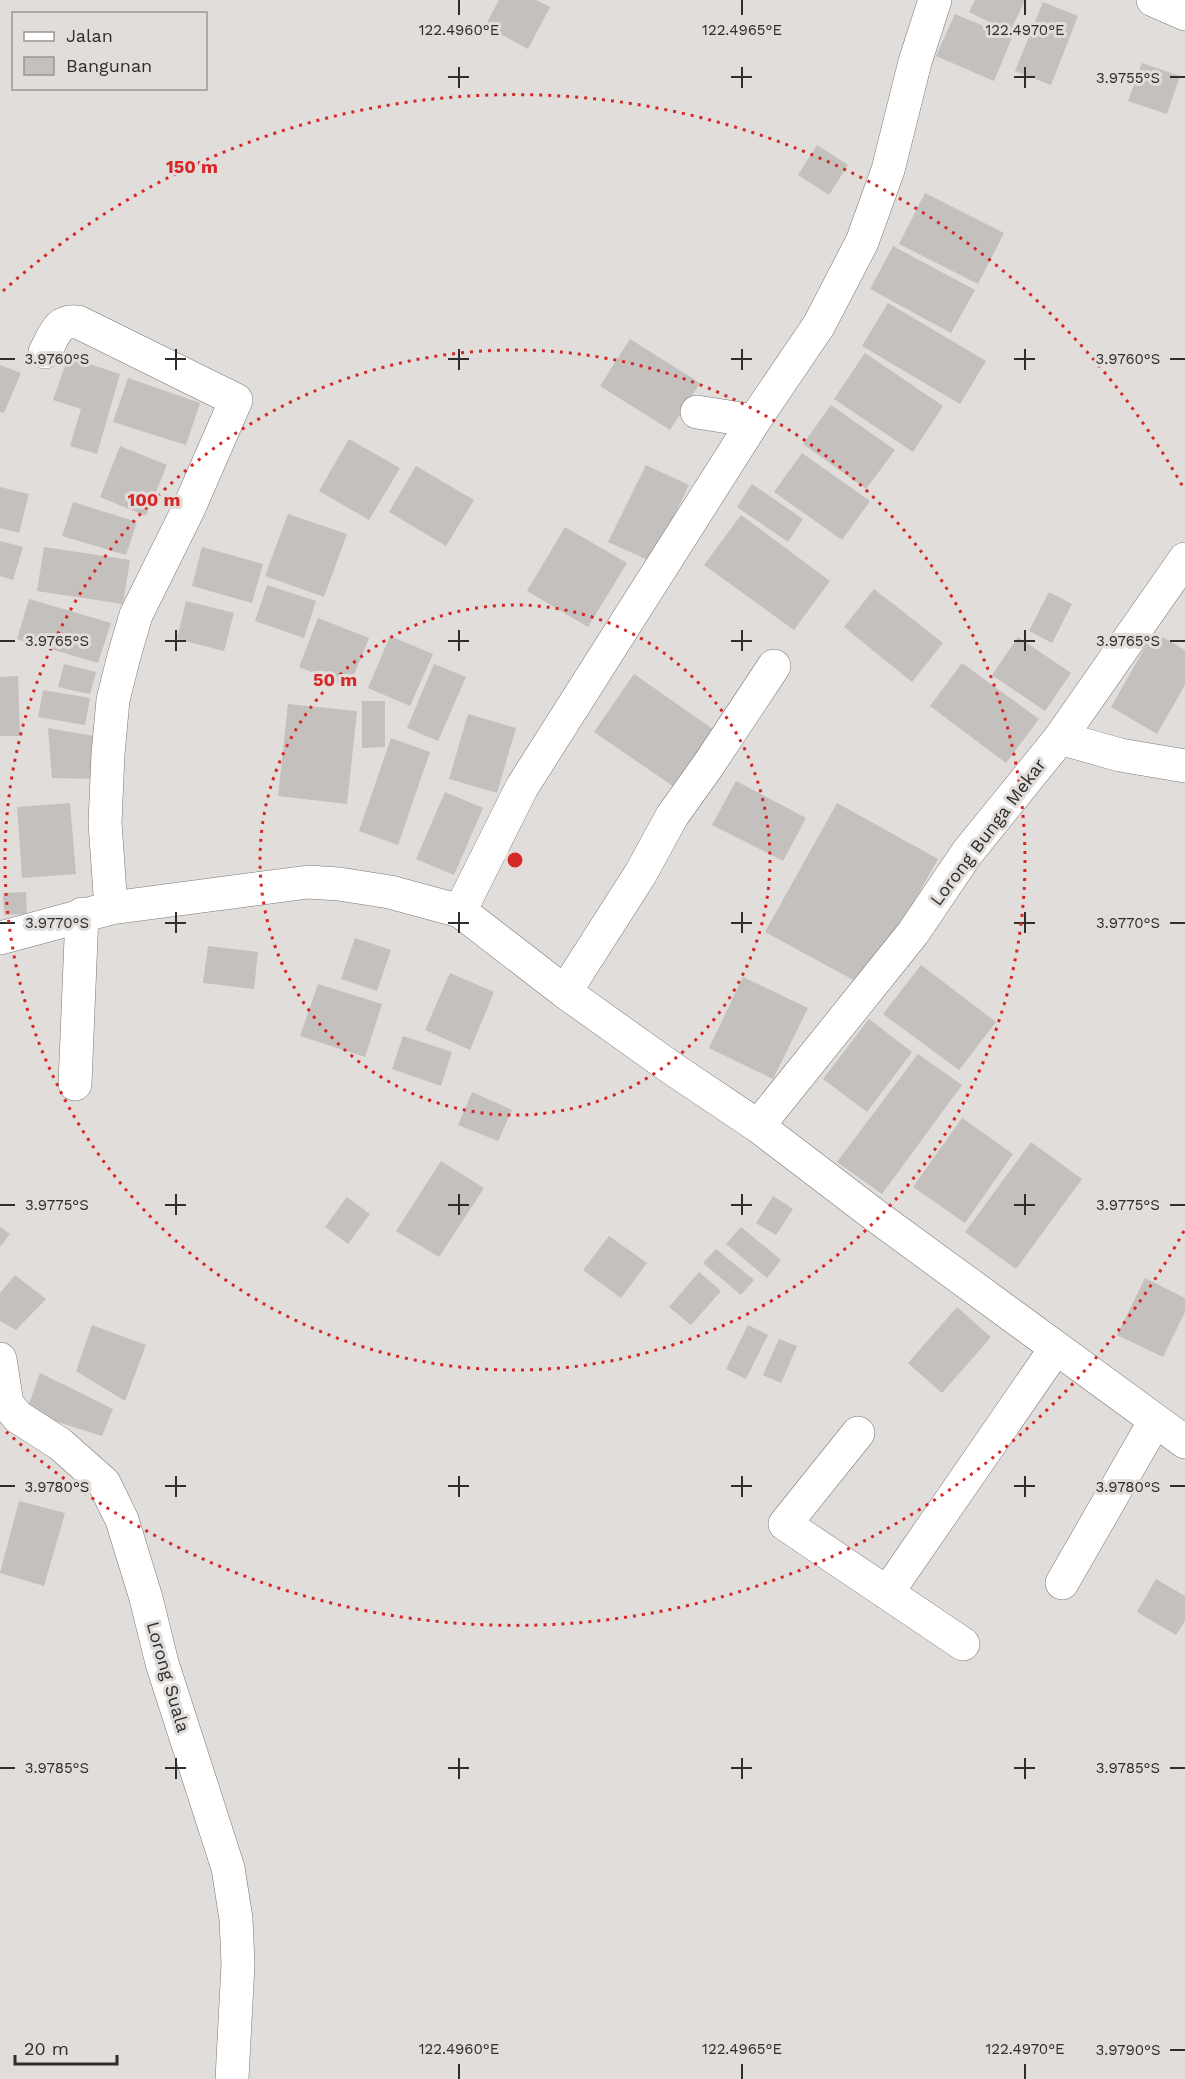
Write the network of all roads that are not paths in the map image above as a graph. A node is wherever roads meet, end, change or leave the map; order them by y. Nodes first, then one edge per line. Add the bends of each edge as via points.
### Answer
1 (935, 0) edge
2 (1153, 0) edge
3 (1185, 14) edge
4 (45, 352) dead end
5 (697, 412) dead end
6 (754, 421) junction
7 (1185, 559) edge
8 (774, 666) dead end
9 (1060, 738) junction
10 (1185, 766) edge
11 (96, 911) junction
12 (460, 912) junction
13 (0, 938) edge
14 (565, 992) junction
15 (75, 1084) dead end
16 (758, 1126) junction
17 (1056, 1348) junction
18 (0, 1359) edge
19 (1155, 1421) junction
20 (858, 1433) dead end
21 (1185, 1442) edge
22 (1062, 1583) dead end
23 (887, 1593) junction
24 (963, 1644) dead end
25 (232, 2079) edge

1 - 6 street via 909,82 888,170 862,242 819,325
2 - 3 street
4 - 11 street via 61,324 78,322 236,400 188,510 135,615 113,700
5 - 6 street
6 - 12 street via 522,787
7 - 9 street, Lorong Bunga Mekar
8 - 14 street via 672,816 641,873
9 - 10 street via 1120,755
9 - 16 street, Lorong Bunga Mekar via 967,854 913,933
11 - 12 street via 308,882 390,892
11 - 13 street
11 - 15 street
12 - 14 street
14 - 16 street
16 - 17 street
17 - 19 street
17 - 23 street
18 - 25 street, Lorong Suala via 7,1404 18,1417 60,1444 104,1483 125,1530 162,1663 228,1868 238,1964
19 - 21 street
19 - 22 street
20 - 23 street via 785,1524
23 - 24 street

